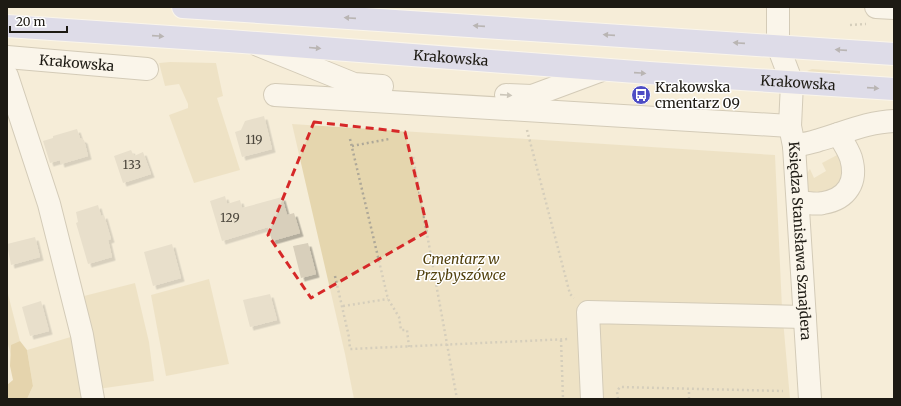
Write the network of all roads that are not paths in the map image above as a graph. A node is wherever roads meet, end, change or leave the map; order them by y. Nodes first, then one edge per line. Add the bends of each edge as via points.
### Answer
1 (183, 7) edge
2 (778, 7) edge
3 (876, 7) edge
4 (894, 8) edge
5 (7, 26) edge
6 (252, 42) junction
7 (778, 46) junction
8 (894, 54) edge
9 (7, 57) edge
10 (147, 69) dead end
11 (602, 70) junction
12 (7, 76) edge
13 (792, 83) junction
14 (354, 84) junction
15 (894, 89) edge
16 (275, 95) dead end
17 (392, 102) junction
18 (894, 121) edge
19 (838, 134) junction
20 (792, 136) junction
21 (798, 202) junction
22 (805, 317) junction
23 (93, 399) edge
24 (592, 399) edge
25 (810, 399) edge

7 -> 1 main road
2 - 7 street
3 - 4 street
5 -> 6 main road, Krakowska
6 -> 11 main road, Krakowska
6 - 14 street
8 -> 7 main road
7 - 13 street
9 - 10 street, Krakowska
11 -> 13 main road, Krakowska
14 -> 11 street via 532,96
12 - 23 street via 48,204 82,335
13 -> 15 main road, Krakowska
13 - 20 street, Księdza Stanisława Sznajdera
14 - 17 street
16 - 17 street
17 - 20 street via 523,110
18 - 19 street via 868,124
19 - 20 street
19 - 21 street via 847,148 853,168 848,189 837,200 821,204
20 - 21 street, Księdza Stanisława Sznajdera
21 - 22 street, Księdza Stanisława Sznajdera
22 - 24 street via 588,312
22 - 25 street, Księdza Stanisława Sznajdera

